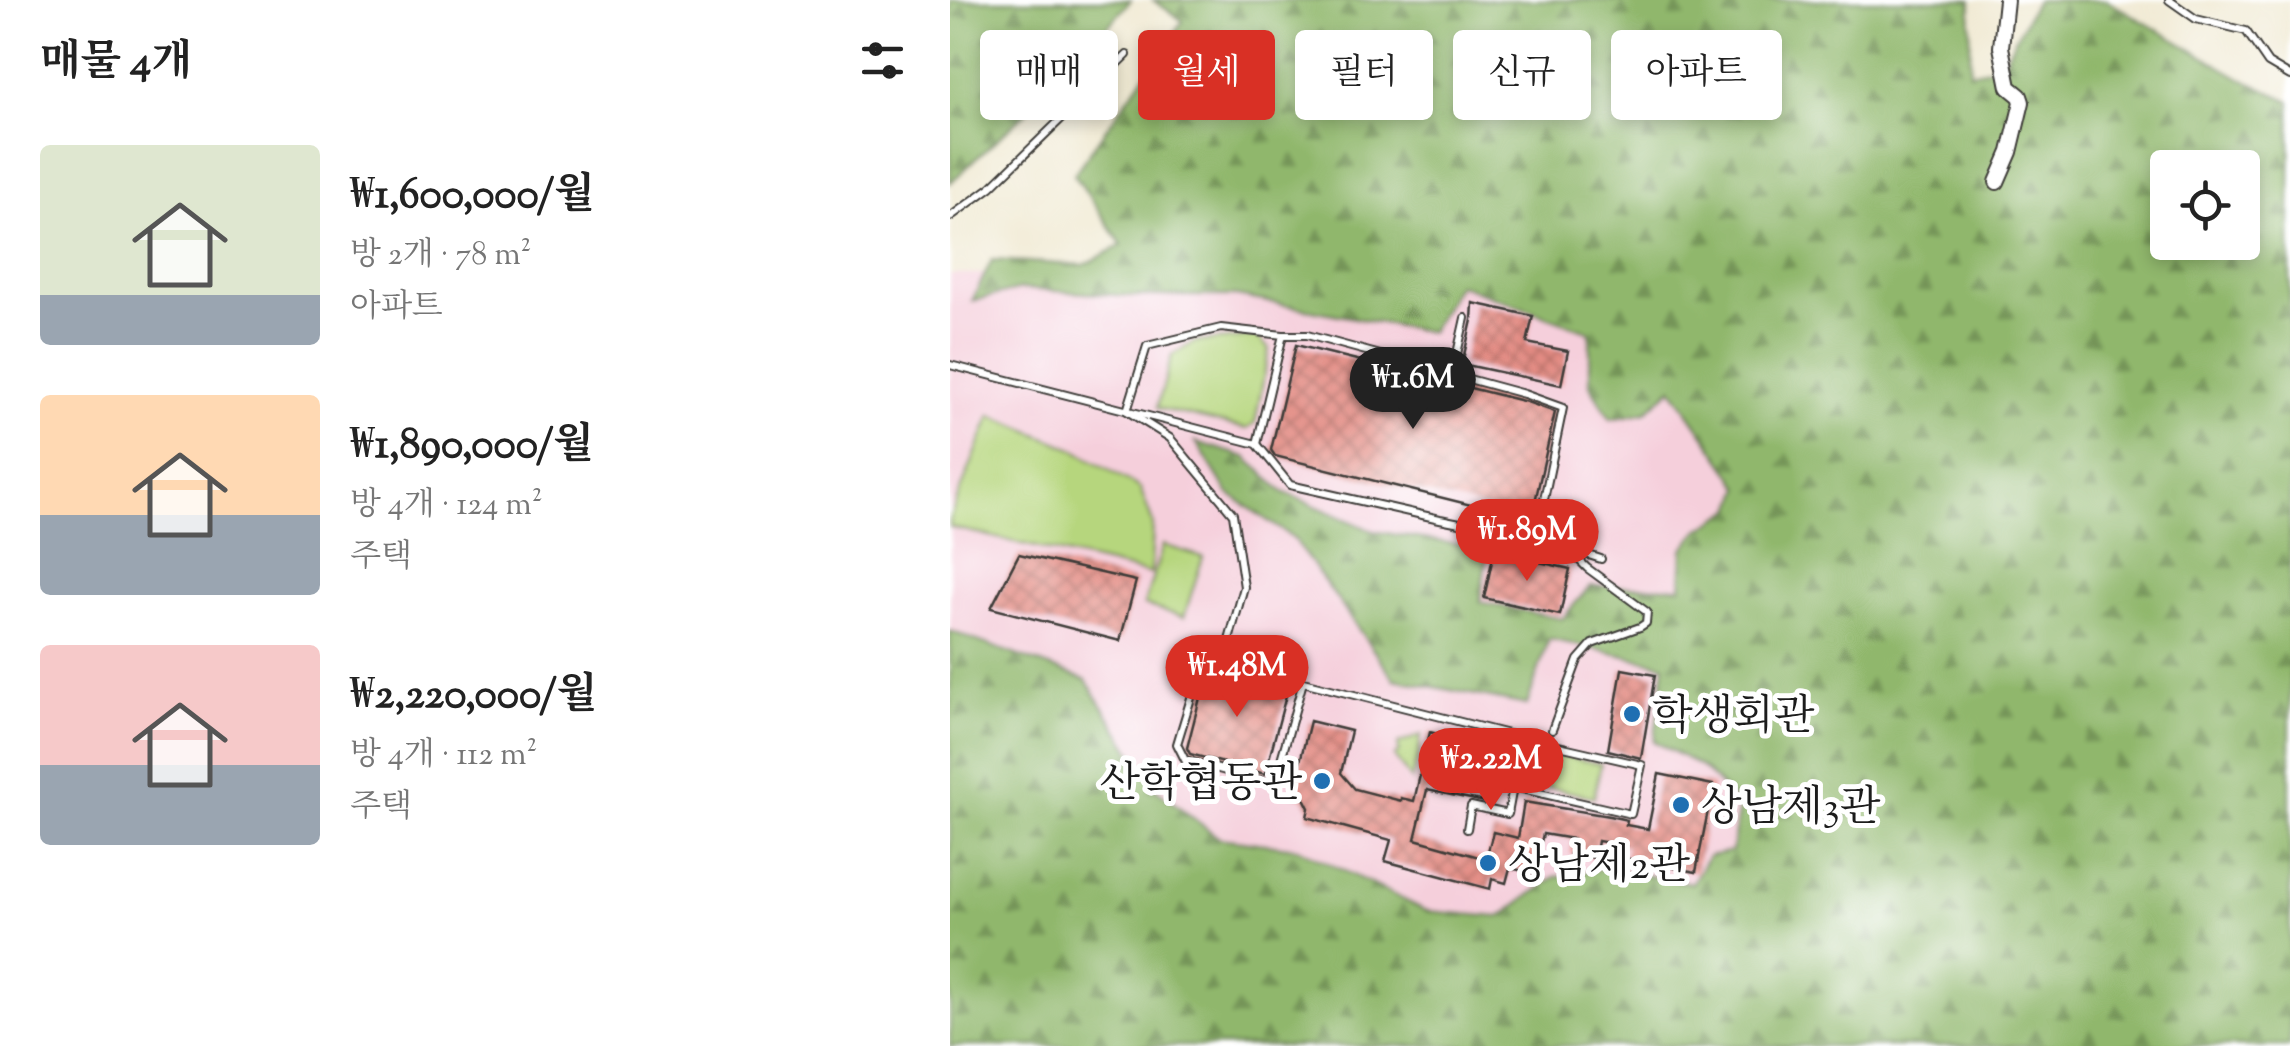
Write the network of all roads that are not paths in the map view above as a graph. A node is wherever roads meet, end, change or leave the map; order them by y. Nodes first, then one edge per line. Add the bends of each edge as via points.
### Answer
1 (2006, 0) edge
2 (2169, 0) edge
3 (1126, 54) dead end
4 (2290, 76) edge
5 (1997, 182) dead end
6 (950, 217) edge
7 (1465, 318) dead end
8 (1283, 335) junction
9 (950, 365) edge
10 (1452, 376) junction
11 (1127, 411) junction
12 (1257, 444) junction
13 (1536, 538) junction
14 (1566, 548) junction
15 (1601, 559) dead end
16 (1224, 658) junction
17 (1303, 682) junction
18 (1552, 730) dead end
19 (1524, 738) junction
20 (1513, 787) junction
21 (1466, 830) dead end

1 - 5 street via 2001,46 2009,87 2022,102
2 - 4 lane via 2196,19 2246,31 2268,62
3 - 6 lane via 992,186
7 - 10 lane
8 - 10 lane via 1307,335
8 - 11 lane via 1222,328 1147,346
8 - 12 lane
9 - 11 lane
10 - 13 lane via 1562,408
11 - 12 lane
11 - 16 lane via 1170,438 1233,514 1244,587
12 - 13 lane via 1290,485
13 - 14 lane
14 - 15 lane
14 - 18 lane via 1646,612 1646,623 1592,644 1578,660
16 - 17 lane
16 - 17 lane via 1205,652 1178,744 1186,760 1274,784
17 - 19 lane
19 - 20 lane
19 - 20 lane via 1642,765 1639,781 1631,814
20 - 21 lane via 1508,814 1471,806

